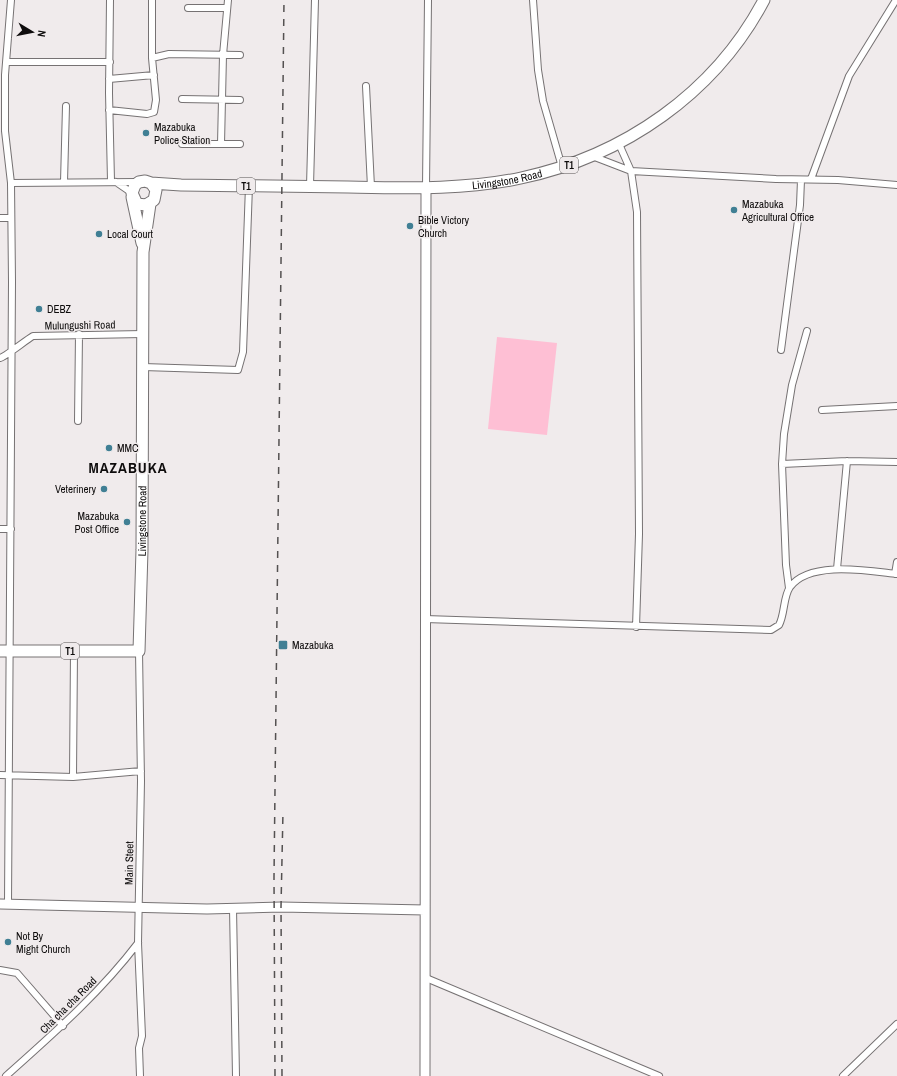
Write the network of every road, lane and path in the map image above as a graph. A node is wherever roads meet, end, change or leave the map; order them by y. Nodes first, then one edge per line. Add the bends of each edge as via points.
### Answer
1 (11, 0) edge
2 (110, 0) edge
3 (152, 0) edge
4 (228, 0) edge
5 (315, 0) edge
6 (428, 0) edge
7 (533, 0) edge
8 (764, 0) edge
9 (896, 0) edge
10 (188, 8) dead end
11 (227, 8) junction
12 (223, 55) junction
13 (240, 55) dead end
14 (152, 58) junction
15 (6, 62) junction
16 (110, 62) junction
17 (3, 75) edge
18 (154, 76) junction
19 (109, 79) junction
20 (366, 86) dead end
21 (182, 100) dead end
22 (222, 100) junction
23 (240, 100) dead end
24 (66, 106) dead end
25 (109, 110) junction
26 (182, 144) dead end
27 (221, 144) junction
28 (240, 144) dead end
29 (619, 144) junction
30 (592, 156) junction
31 (562, 168) junction
32 (631, 172) junction
33 (811, 179) junction
34 (801, 180) junction
35 (114, 181) junction
36 (64, 182) junction
37 (139, 182) junction
38 (11, 183) junction
39 (151, 183) junction
40 (181, 185) junction
41 (897, 185) edge
42 (249, 186) junction
43 (310, 186) junction
44 (371, 187) junction
45 (426, 187) junction
46 (156, 194) junction
47 (132, 195) junction
48 (150, 204) junction
49 (0, 218) edge
50 (11, 218) junction
51 (144, 252) junction
52 (807, 330) dead end
53 (79, 334) junction
54 (143, 334) junction
55 (12, 350) junction
56 (781, 350) dead end
57 (0, 358) edge
58 (143, 367) junction
59 (897, 406) edge
60 (822, 410) dead end
61 (78, 421) dead end
62 (847, 461) junction
63 (897, 462) edge
64 (782, 464) junction
65 (0, 529) edge
66 (11, 529) junction
67 (897, 562) edge
68 (837, 569) junction
69 (896, 574) edge
70 (789, 588) junction
71 (425, 619) junction
72 (636, 627) junction
73 (5, 651) edge
74 (74, 651) junction
75 (139, 651) junction
76 (141, 771) junction
77 (0, 775) edge
78 (9, 775) junction
79 (74, 777) junction
80 (4, 904) edge
81 (138, 908) junction
82 (233, 908) junction
83 (424, 910) junction
84 (138, 943) junction
85 (0, 970) edge
86 (426, 978) junction
87 (897, 1024) edge
88 (63, 1026) junction
89 (6, 1076) edge
90 (140, 1076) edge
91 (236, 1076) edge
92 (425, 1076) edge
93 (658, 1076) edge
94 (843, 1076) edge

1 - 15 street
2 - 16 street
3 - 14 street
4 - 11 street
5 - 43 street
6 - 45 street
7 - 31 street via 543,101
8 - 29 highway, Livingstone Road / T1 via 742,38 689,96
9 - 33 street via 849,76
10 - 11 street
11 - 12 street
12 - 13 street
12 - 14 street via 169,54
12 - 22 street
14 - 18 street
15 - 16 street
15 - 17 street
16 - 19 street
17 - 38 street via 5,131
18 - 19 street
18 - 25 street via 154,112 147,114
19 - 25 street
20 - 44 street
21 - 22 street
22 - 23 street
22 - 27 street
24 - 36 street
25 - 35 street
26 - 27 street
27 - 28 street
29 - 30 highway, Livingstone Road / T1
29 - 32 street
30 - 31 highway, Livingstone Road / T1
30 - 32 street
31 - 45 highway, Livingstone Road / T1 via 520,179
32 - 34 street
32 - 72 street via 637,212 639,322 639,534
33 - 34 street
33 - 41 street
34 - 56 street
35 - 36 street
35 - 37 street
35 - 47 street
36 - 38 street
37 - 39 highway, Livingstone Road / T1
37 - 47 highway via 132,189
38 - 50 street
39 - 40 highway, Livingstone Road / T1
39 - 46 highway
40 - 42 highway, Livingstone Road / T1
40 - 46 highway, Livingstone Road / T1
42 - 43 highway, Livingstone Road / T1
42 - 58 street via 242,352 238,370
43 - 44 highway, Livingstone Road / T1
44 - 45 highway, Livingstone Road / T1
45 - 71 main road
46 - 48 highway, Livingstone Road
47 - 48 highway via 137,204
47 - 51 highway, Livingstone Road
48 - 51 highway, Livingstone Road
49 - 50 street
50 - 55 street
51 - 54 highway, Livingstone Road
52 - 64 street via 784,424
53 - 54 street, Mulungushi Road
53 - 55 street, Mulungushi Road via 33,336
53 - 61 street
54 - 58 highway, Livingstone Road
55 - 57 street, Mulungushi Road
55 - 66 street
58 - 75 highway, Livingstone Road
59 - 60 street
62 - 63 street
62 - 64 street
62 - 68 street
64 - 70 street
65 - 66 street
66 - 73 street
67 - 69 street
68 - 69 street
68 - 70 street via 806,576
70 - 72 street via 781,621 771,630
71 - 72 street
71 - 83 main road
73 - 74 highway, T1
73 - 78 street
74 - 75 highway, T1
74 - 79 street
75 - 76 street, Main Steet
76 - 79 street
76 - 81 street, Main Steet
77 - 78 street
78 - 79 street
78 - 80 street
80 - 81 main road
81 - 82 main road
81 - 84 street, Main Steet
82 - 83 main road
82 - 91 street
83 - 86 main road
84 - 88 street, Cha cha cha Road via 123,963
84 - 90 street, Main Steet via 142,1036
85 - 88 street via 17,973
86 - 92 main road
86 - 93 street
87 - 94 street
88 - 89 street, Cha cha cha Road

